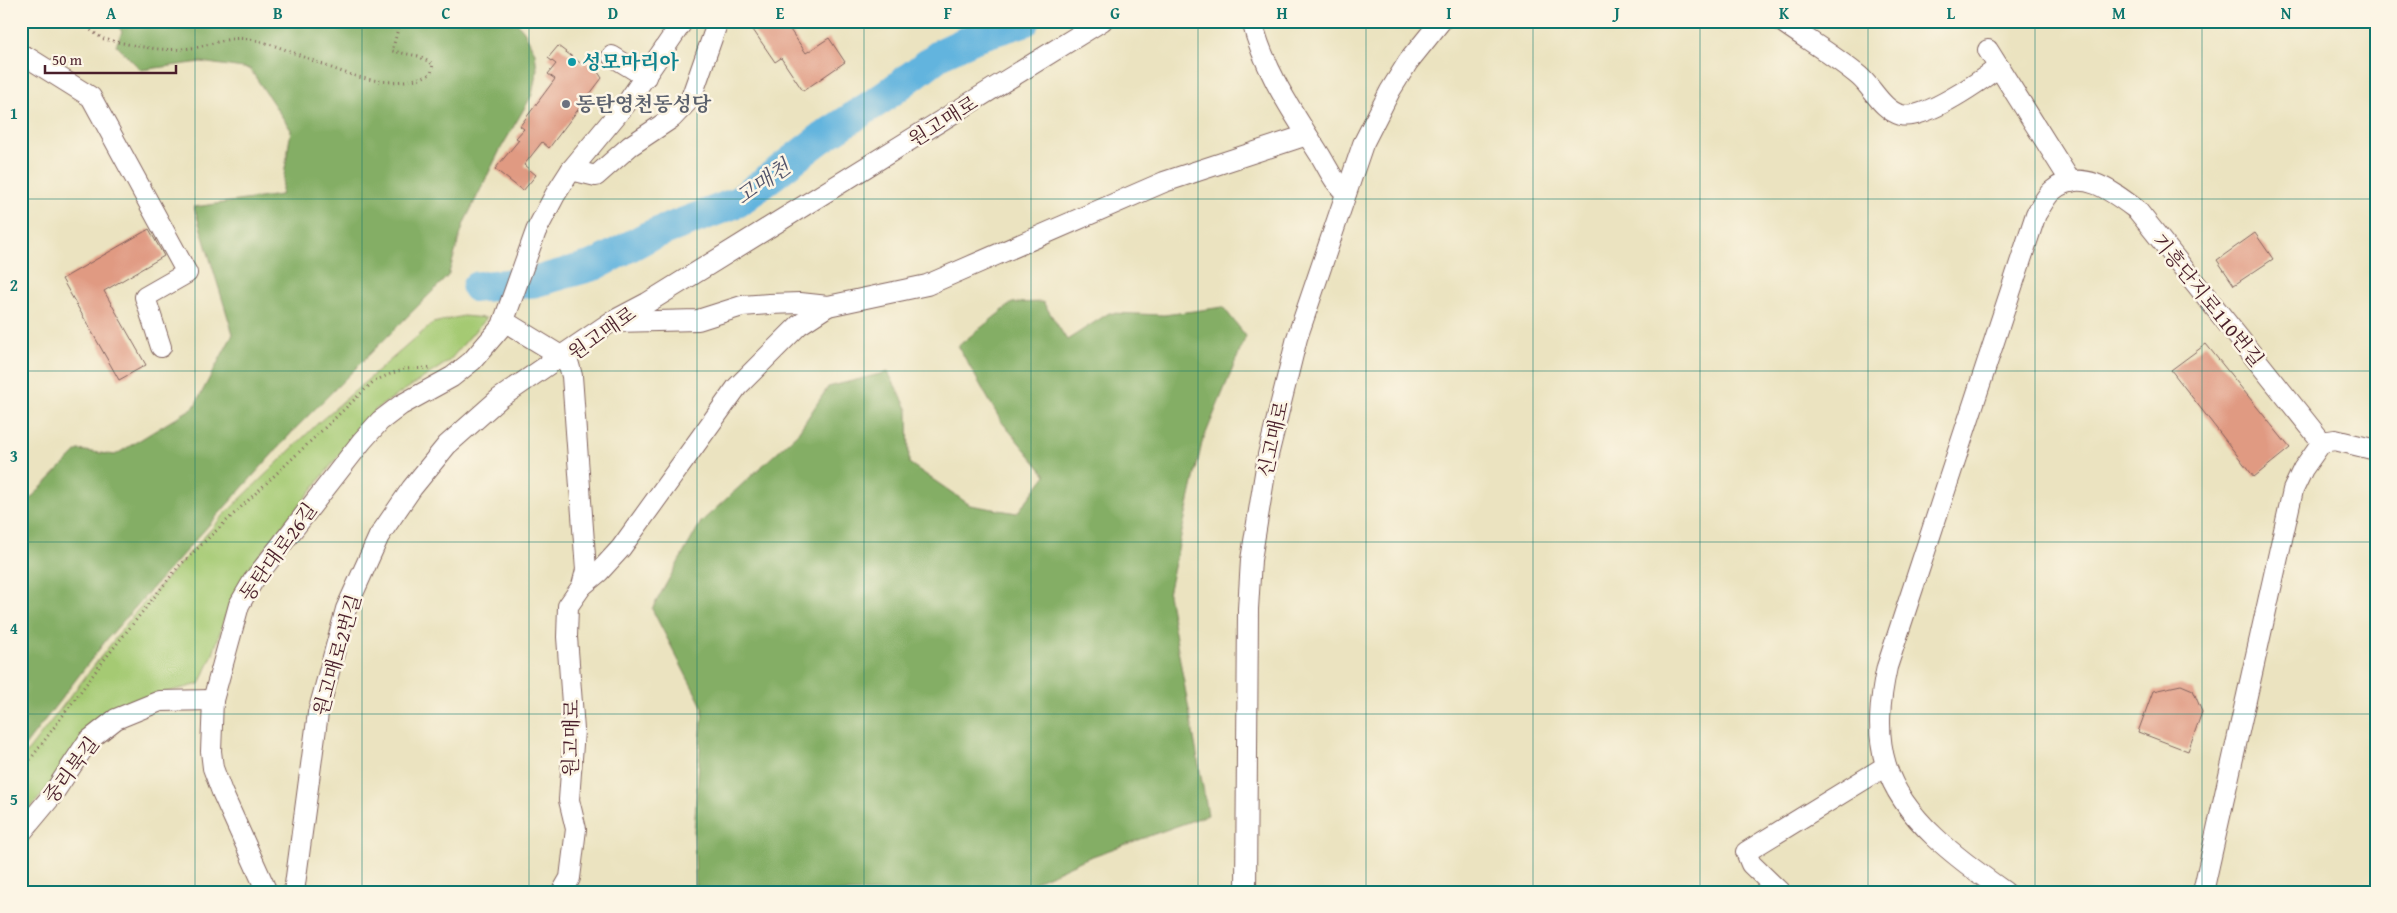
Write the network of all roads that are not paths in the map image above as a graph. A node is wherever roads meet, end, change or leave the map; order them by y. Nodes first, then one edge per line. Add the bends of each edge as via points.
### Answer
1 (683, 21) edge
2 (718, 21) edge
3 (1102, 21) edge
4 (1252, 21) edge
5 (1441, 21) edge
6 (1780, 21) edge
7 (1988, 50) dead end
8 (612, 56) dead end
9 (21, 61) edge
10 (1999, 68) junction
11 (646, 76) junction
12 (1307, 135) junction
13 (571, 170) junction
14 (2071, 182) junction
15 (1346, 193) junction
16 (828, 306) junction
17 (506, 316) junction
18 (611, 322) junction
19 (161, 347) dead end
20 (561, 356) junction
21 (2322, 442) junction
22 (2376, 450) edge
23 (582, 586) junction
24 (213, 700) junction
25 (1886, 766) junction
26 (21, 832) edge
27 (268, 892) edge
28 (294, 892) edge
29 (562, 892) edge
30 (1246, 892) edge
31 (1780, 892) edge
32 (2005, 892) edge
33 (2203, 892) edge

1 - 11 street
2 - 13 street via 691,98 672,118 630,146 596,176
3 - 18 street, 원고매로 via 647,303
4 - 12 street via 1279,90
5 - 15 street, 신고매로 via 1408,62 1390,91 1363,144
6 - 10 street via 1860,77 1886,106 1902,115 1925,112
7 - 10 street
8 - 11 street
9 - 19 street via 27,57 92,97 187,273 145,297
10 - 14 street
11 - 13 street
12 - 15 street
12 - 16 street via 1164,182 927,285
13 - 17 street, 동탄대로26길 via 530,247
14 - 21 street, 기흥단지로110번길 via 2095,183 2137,210
14 - 25 street via 2052,191 2036,214 1887,667 1880,698 1880,733
15 - 30 street, 신고매로 via 1297,338 1258,507 1248,609
16 - 18 street via 800,303 742,306 698,320
16 - 23 street via 799,325 737,386 621,548
17 - 20 street
17 - 24 street, 동탄대로26길 via 472,361 380,421 253,581 239,605
18 - 20 street, 원고매로
20 - 23 street, 원고매로 via 569,365 572,376 586,570
20 - 28 street, 원고매로2번길 via 500,398 447,445 379,536 346,609 318,713
21 - 22 street via 2336,440
21 - 33 street via 2302,469 2293,490
23 - 29 street, 원고매로 via 568,606 574,730 569,800 576,829 570,878
24 - 26 street, 중리북길 via 160,700 116,719 88,742 51,797
24 - 27 street, 동탄대로26길 via 213,768
25 - 31 street via 1746,852 1751,864
25 - 32 street via 1901,796 1923,824 1963,862

